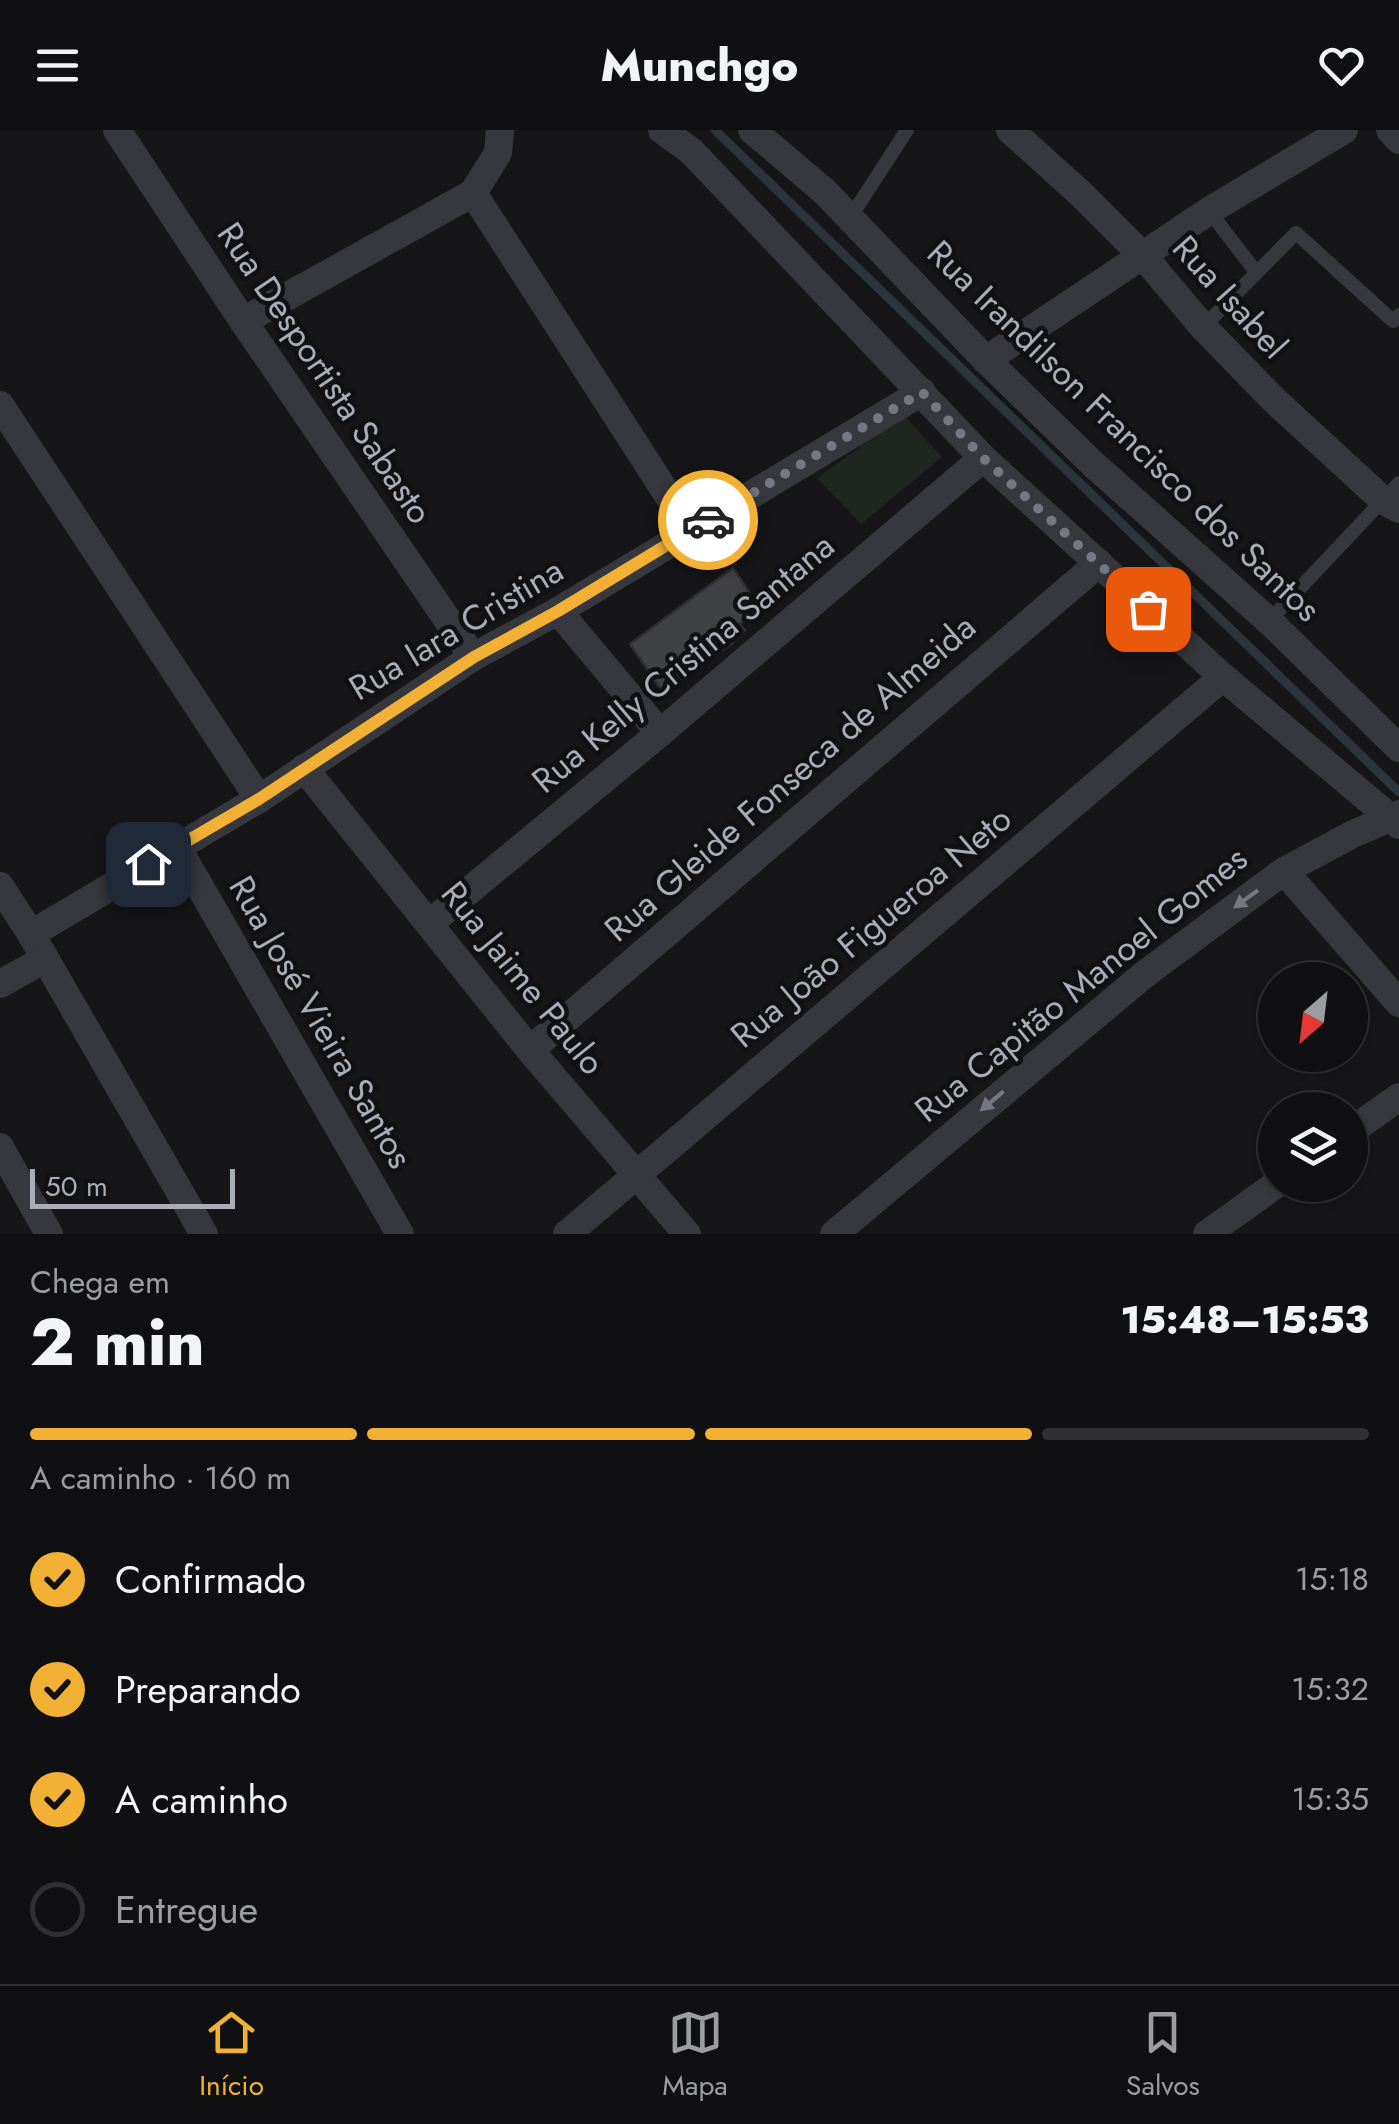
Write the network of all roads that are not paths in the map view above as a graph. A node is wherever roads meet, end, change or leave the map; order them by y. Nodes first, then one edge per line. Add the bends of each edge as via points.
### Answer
1 (118, 130) edge
2 (500, 130) edge
3 (662, 130) edge
4 (752, 130) edge
5 (907, 130) edge
6 (1010, 130) edge
7 (1344, 130) edge
8 (1390, 130) edge
9 (1399, 140) edge
10 (473, 193) junction
11 (1209, 211) junction
12 (850, 218) junction
13 (1144, 256) junction
14 (1256, 272) junction
15 (1399, 316) edge
16 (243, 320) junction
17 (1204, 327) junction
18 (986, 360) junction
19 (922, 392) junction
20 (0, 405) edge
21 (983, 458) junction
22 (1394, 497) edge
23 (691, 530) junction
24 (1099, 563) junction
25 (558, 611) junction
26 (1269, 621) junction
27 (474, 657) junction
28 (1223, 677) junction
29 (660, 733) junction
30 (1399, 748) edge
31 (304, 768) junction
32 (259, 799) junction
33 (1396, 819) edge
34 (177, 847) junction
35 (1284, 871) junction
36 (0, 886) edge
37 (430, 922) junction
38 (31, 934) junction
39 (45, 959) junction
40 (0, 984) edge
41 (1399, 1004) edge
42 (530, 1050) junction
43 (1399, 1097) edge
44 (1368, 1119) edge
45 (0, 1147) edge
46 (638, 1174) junction
47 (1258, 1198) edge
48 (50, 1234) edge
49 (204, 1234) edge
50 (400, 1234) edge
51 (567, 1234) edge
52 (688, 1234) edge
53 (834, 1234) edge
54 (1206, 1234) edge

1 - 16 street, Rua Desportista Sabasto
2 - 10 street via 498,153
3 - 19 street via 691,151
4 - 12 street, Rua Irandilson Francisco dos Santos
5 - 12 lane
6 - 13 street, Rua Isabel
7 - 11 street
8 - 9 street
10 - 16 street
10 - 23 street
11 - 13 street
11 - 14 lane
12 - 18 street, Rua Irandilson Francisco dos Santos
13 - 17 street, Rua Isabel
13 - 18 street
14 - 15 lane via 1296,232 1394,322
14 - 17 lane
16 - 27 street, Rua Desportista Sabasto
17 - 22 street, Rua Isabel via 1272,398
18 - 26 street, Rua Irandilson Francisco dos Santos
19 - 21 street
19 - 23 street, Rua Iara Cristina
20 - 32 street
21 - 24 street
21 - 29 street, Rua Kelly Cristina Santana
22 - 26 lane
23 - 25 street, Rua Iara Cristina
24 - 28 street
24 - 42 street, Rua Gleide Fonseca de Almeida
25 - 27 street, Rua Iara Cristina
25 - 29 street
26 - 30 street, Rua Irandilson Francisco dos Santos
27 - 31 street, Rua Iara Cristina
28 - 33 street
28 - 46 street, Rua João Figueroa Neto
29 - 37 street, Rua Kelly Cristina Santana
31 - 32 street, Rua Iara Cristina
31 - 37 street, Rua Jaime Paulo
32 - 34 street, Rua Iara Cristina
33 - 35 street, Rua Capitão Manoel Gomes
34 - 38 street, Rua Iara Cristina
34 - 50 street, Rua José Vieira Santos
35 - 41 street
35 -> 53 street, Rua Capitão Manoel Gomes via 1144,974
36 - 38 street
37 - 42 street, Rua Jaime Paulo
38 - 39 street
39 - 40 street
39 - 49 street
42 - 46 street, Rua Jaime Paulo
43 - 44 street
45 - 48 street
46 - 51 street, Rua João Figueroa Neto
46 - 52 street, Rua Jaime Paulo
47 - 54 street

